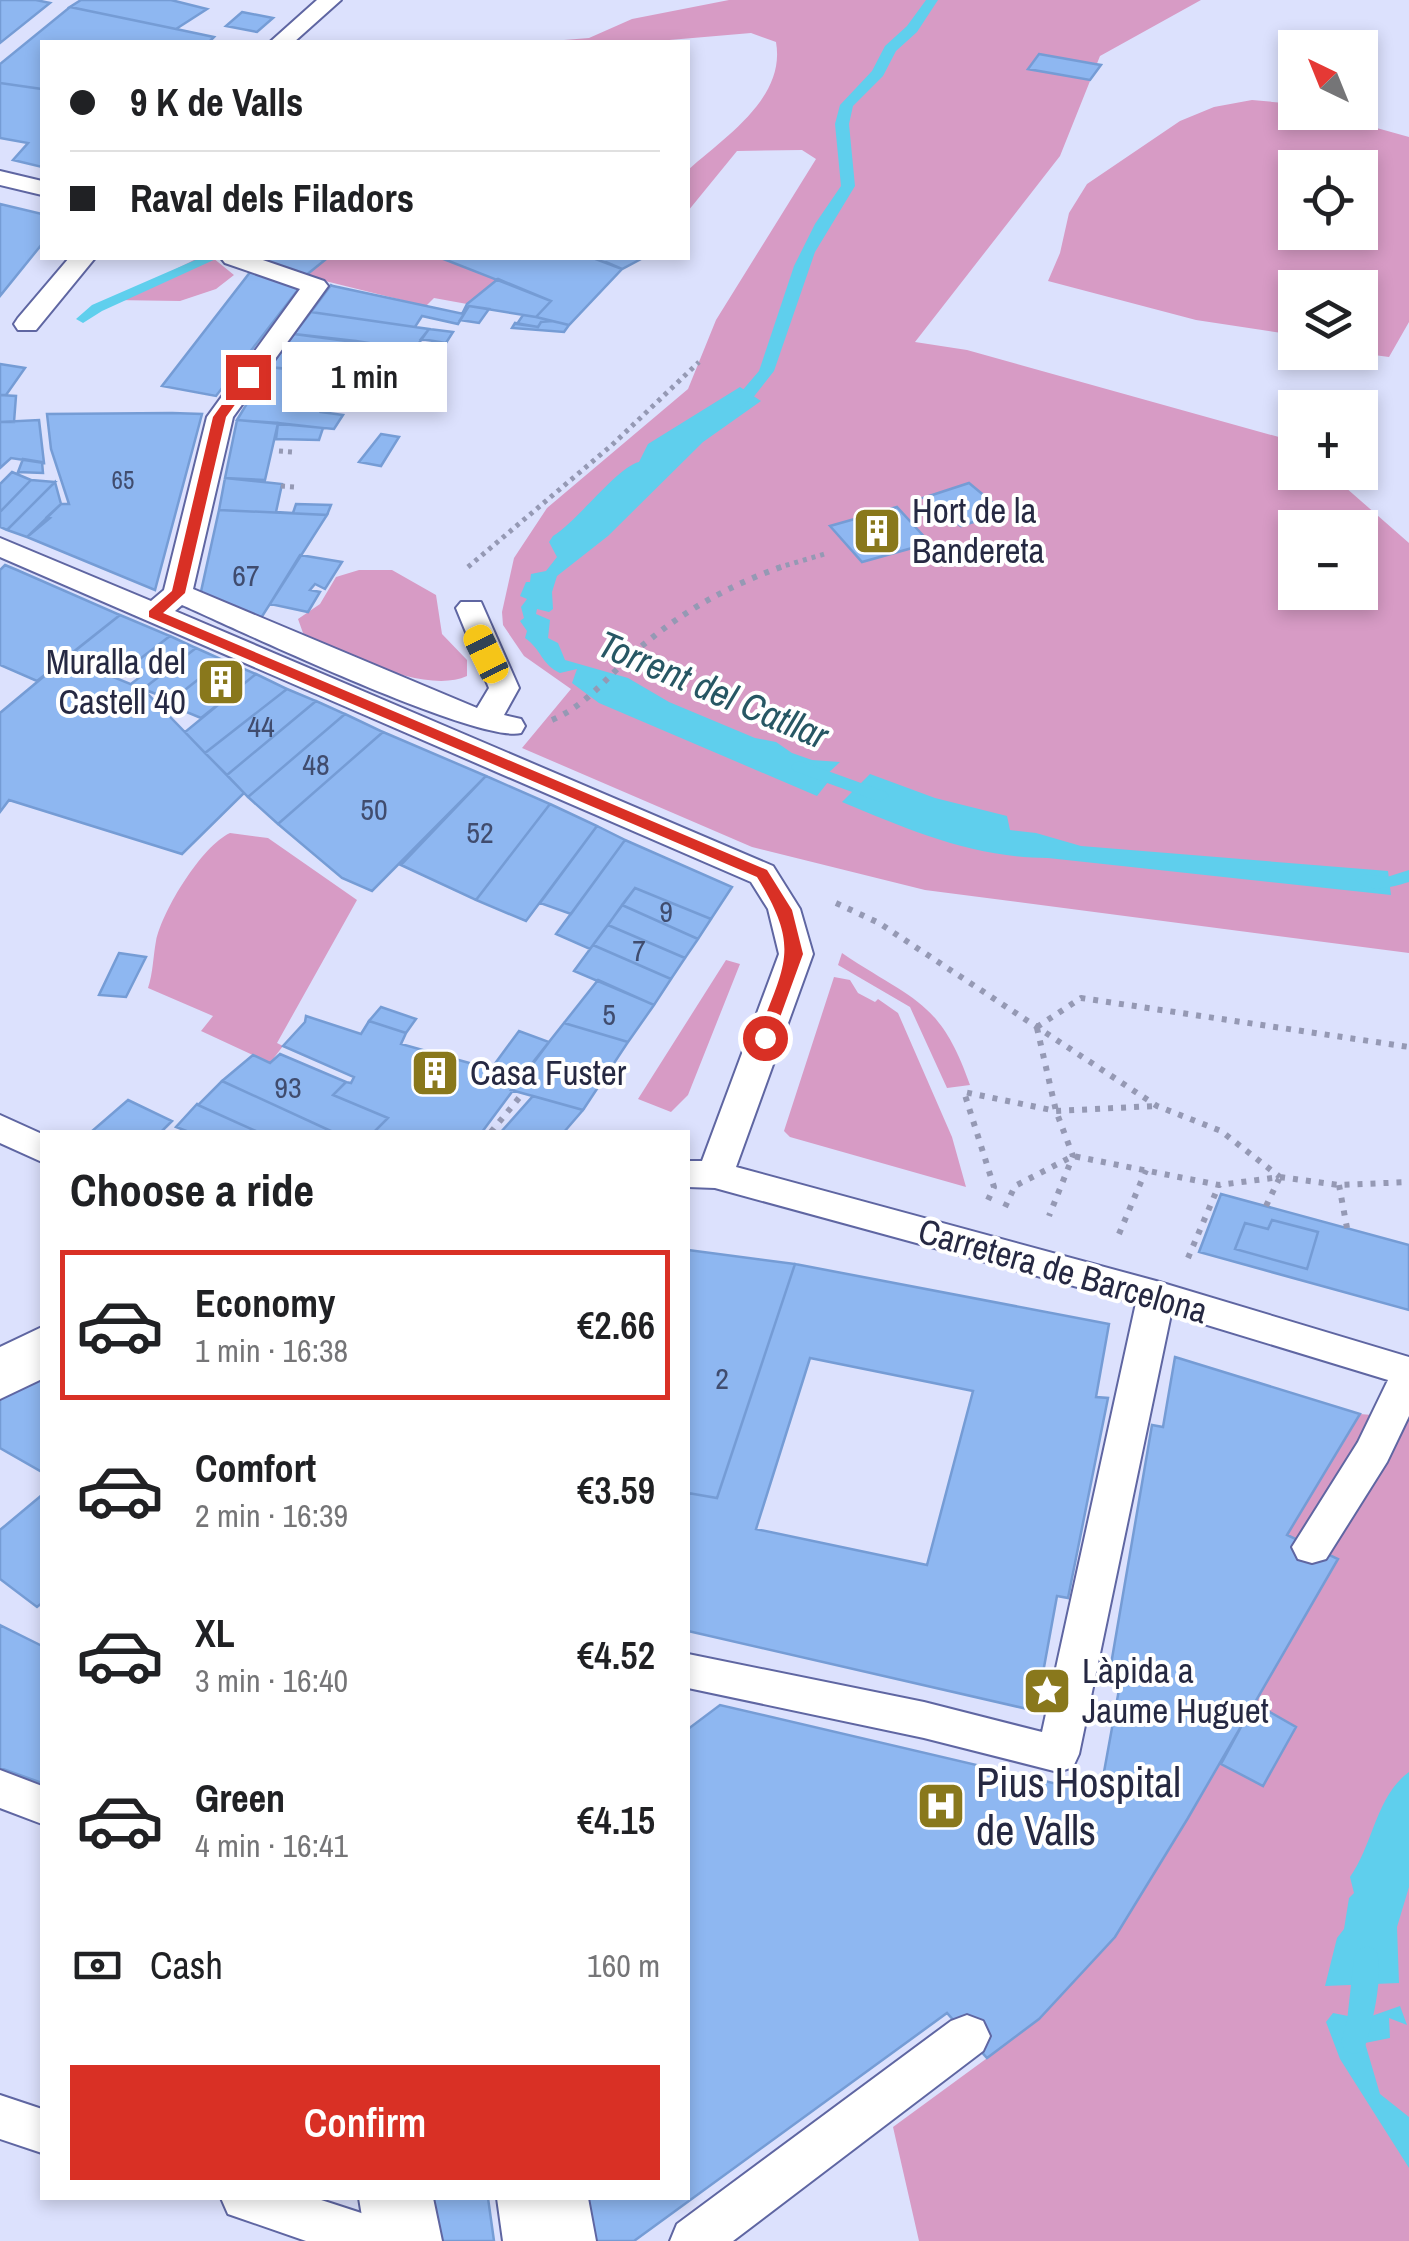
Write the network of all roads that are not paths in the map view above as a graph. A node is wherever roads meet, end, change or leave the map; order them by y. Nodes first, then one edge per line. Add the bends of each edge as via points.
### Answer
1 (330, 0) edge
2 (283, 40) edge
3 (0, 178) edge
4 (40, 188) edge
5 (80, 260) edge
6 (240, 260) edge
7 (27, 324) dead end
8 (0, 547) edge
9 (178, 593) junction
10 (471, 608) road end
11 (154, 614) junction
12 (212, 615) junction
13 (0, 1128) edge
14 (40, 1148) edge
15 (701, 1175) edge
16 (1156, 1296) junction
17 (40, 1351) edge
18 (1409, 1374) edge
19 (0, 1376) edge
20 (1312, 1547) dead end
21 (690, 1670) edge
22 (0, 1789) edge
23 (40, 1803) edge
24 (967, 2036) dead end
25 (0, 2118) edge
26 (40, 2131) edge
27 (250, 2200) edge
28 (396, 2200) edge
29 (521, 2200) edge
30 (566, 2200) edge
31 (378, 2241) edge
32 (404, 2241) edge
33 (526, 2241) edge
34 (572, 2241) edge
35 (694, 2241) edge

1 - 2 lane
3 - 4 lane
5 - 7 lane
6 - 9 lane via 315,286 220,417
8 - 11 lane
9 - 11 lane
9 - 12 lane
10 - 12 lane via 476,634 506,682 497,722
11 - 12 lane
12 - 15 lane via 762,874 784,910 796,954
13 - 14 lane
15 - 16 lane, Carretera de Barcelona
16 - 18 lane, Carretera de Barcelona
16 - 21 lane via 1058,1754
17 - 19 street
18 - 20 lane via 1372,1452
22 - 23 lane
24 - 35 lane
25 - 26 lane
27 - 31 lane
28 - 32 street
29 - 33 lane
30 - 34 lane

